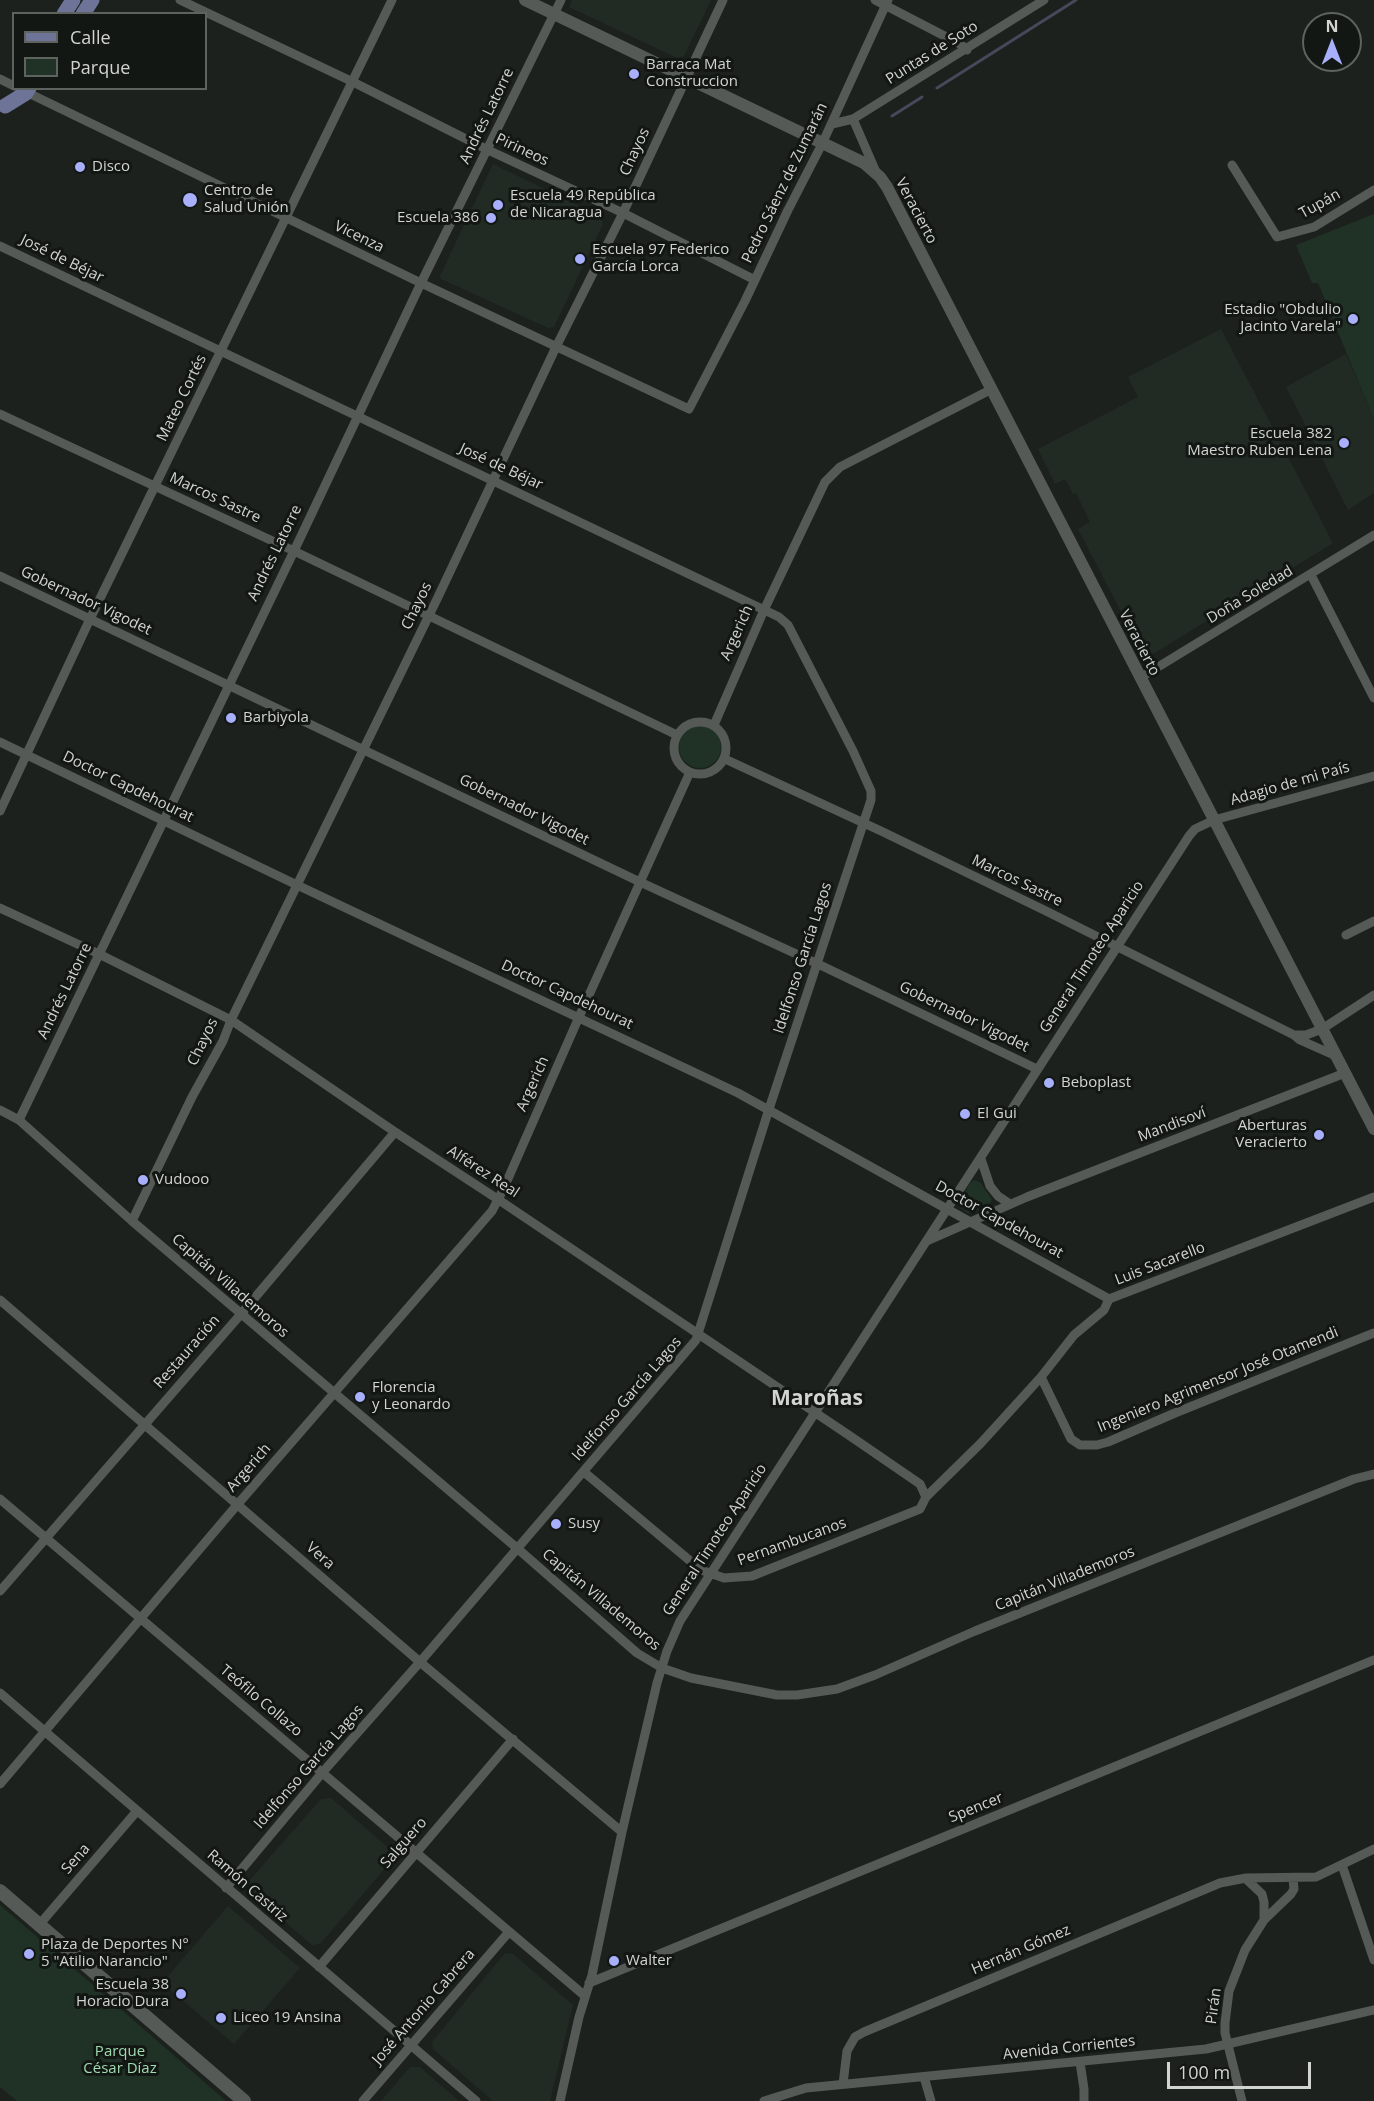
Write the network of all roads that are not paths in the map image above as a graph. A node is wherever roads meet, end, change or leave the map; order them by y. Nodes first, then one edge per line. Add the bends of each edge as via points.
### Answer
1 (180, 0) edge
2 (392, 0) edge
3 (525, 0) edge
4 (561, 0) edge
5 (723, 0) edge
6 (875, 0) edge
7 (1044, 0) edge
8 (887, 2) edge
9 (205, 12) edge
10 (207, 13) edge
11 (554, 14) junction
12 (967, 50) junction
13 (686, 78) junction
14 (353, 82) junction
15 (19, 90) edge
16 (22, 90) edge
17 (2, 109) edge
18 (853, 119) junction
19 (832, 124) junction
20 (822, 144) junction
21 (488, 150) junction
22 (1232, 165) dead end
23 (876, 172) junction
24 (1374, 190) edge
25 (623, 213) junction
26 (287, 218) junction
27 (0, 246) edge
28 (755, 280) junction
29 (421, 283) junction
30 (556, 347) junction
31 (221, 353) junction
32 (992, 388) junction
33 (689, 409) joint
34 (0, 414) edge
35 (357, 416) junction
36 (493, 480) junction
37 (156, 486) junction
38 (1374, 535) edge
39 (294, 551) junction
40 (1311, 575) junction
41 (0, 576) edge
42 (764, 610) junction
43 (429, 616) junction
44 (90, 619) junction
45 (1140, 678) junction
46 (228, 686) junction
47 (1374, 698) edge
48 (714, 725) junction
49 (677, 735) junction
50 (0, 742) edge
51 (363, 750) junction
52 (26, 754) junction
53 (724, 759) junction
54 (690, 772) junction
55 (1374, 776) edge
56 (0, 810) edge
57 (164, 820) junction
58 (1214, 820) junction
59 (863, 824) junction
60 (640, 882) junction
61 (297, 885) junction
62 (0, 908) edge
63 (1374, 921) edge
64 (1346, 935) dead end
65 (1117, 946) junction
66 (99, 954) junction
67 (818, 964) junction
68 (1374, 995) edge
69 (579, 1017) junction
70 (231, 1020) junction
71 (1322, 1029) junction
72 (1294, 1035) junction
73 (1335, 1056) junction
74 (1037, 1069) junction
75 (1345, 1073) junction
76 (769, 1109) junction
77 (0, 1110) edge
78 (19, 1120) junction
79 (1374, 1128) edge
80 (395, 1132) junction
81 (981, 1159) junction
82 (1374, 1197) edge
83 (499, 1200) junction
84 (1010, 1204) junction
85 (947, 1208) junction
86 (132, 1221) junction
87 (971, 1221) junction
88 (926, 1241) junction
89 (1109, 1299) junction
90 (0, 1300) edge
91 (241, 1314) junction
92 (1374, 1333) edge
93 (698, 1334) junction
94 (1041, 1377) junction
95 (333, 1394) junction
96 (815, 1413) junction
97 (143, 1425) junction
98 (584, 1472) junction
99 (1374, 1474) edge
100 (926, 1497) junction
101 (0, 1499) edge
102 (237, 1504) junction
103 (45, 1538) junction
104 (518, 1549) junction
105 (710, 1574) junction
106 (0, 1591) edge
107 (141, 1618) junction
108 (1374, 1660) edge
109 (420, 1662) junction
110 (662, 1668) junction
111 (0, 1693) edge
112 (45, 1731) junction
113 (513, 1739) junction
114 (322, 1773) junction
115 (0, 1784) edge
116 (137, 1811) junction
117 (622, 1832) junction
118 (1374, 1849) edge
119 (415, 1853) junction
120 (1342, 1864) junction
121 (1246, 1878) junction
122 (1293, 1879) junction
123 (226, 1888) junction
124 (0, 1891) edge
125 (1264, 1920) junction
126 (39, 1925) junction
127 (508, 1933) junction
128 (1374, 1960) edge
129 (319, 1967) junction
130 (589, 1983) junction
131 (585, 1996) junction
132 (1374, 2010) edge
133 (411, 2045) junction
134 (1227, 2046) junction
135 (1080, 2062) junction
136 (924, 2077) junction
137 (843, 2084) junction
138 (244, 2101) edge
139 (363, 2101) edge
140 (476, 2101) edge
141 (560, 2101) edge
142 (764, 2101) edge
143 (931, 2101) edge
144 (1084, 2101) edge
145 (1242, 2101) edge

1 - 9 street, Pirineos
2 - 14 street, Mateo Cortés
3 - 11 street, Veracierto
4 - 11 street, Andrés Latorre
5 - 13 street, Chayos
6 - 8 street
7 - 12 street, Puntas de Soto
8 - 12 street
8 - 19 street, Pedro Sáenz de Zumarán
10 - 14 street, Pirineos
11 - 13 street, Veracierto
11 - 21 street, Andrés Latorre
12 - 18 street, Puntas de Soto
13 - 20 street, Veracierto
13 - 25 street, Chayos
14 - 21 street, Pirineos
14 - 26 street, Mateo Cortés
15 - 17 main road
16 - 26 street, Vicenza
18 - 19 street, Puntas de Soto
18 - 23 street, Veracierto
19 - 20 street, Pedro Sáenz de Zumarán
20 - 23 street, Veracierto
20 - 28 street, Pedro Sáenz de Zumarán
21 - 25 street, Pirineos
21 - 29 street, Andrés Latorre
22 - 24 street, Tupán via 1277,237 1314,227
23 - 32 street, Veracierto
25 - 28 street, Pirineos
25 - 30 street, Chayos
26 - 29 street, Vicenza
26 - 31 street, Mateo Cortés
27 - 31 street, José de Béjar
28 - 33 street, Pedro Sáenz de Zumarán
29 - 30 street, Vicenza
29 - 35 street, Andrés Latorre
30 - 33 street, Vicenza
30 - 36 street, Chayos
31 - 35 street, José de Béjar
31 - 37 street, Mateo Cortés
32 - 42 street, Argerich via 834,472 820,489
32 - 45 street, Veracierto
34 - 37 street, Marcos Sastre
35 - 36 street, José de Béjar
35 - 39 street, Andrés Latorre
36 - 42 street, José de Béjar
36 - 43 street, Chayos
37 - 39 street, Marcos Sastre
37 - 44 street, Mateo Cortés
38 - 40 street, Doña Soledad
39 - 43 street, Marcos Sastre
39 - 46 street, Andrés Latorre
40 - 45 street, Doña Soledad
40 - 47 street
41 - 44 street, Gobernador Vigodet
42 - 48 street, Argerich
42 - 59 street, José de Béjar via 788,625 853,751 871,791
43 - 49 street, Marcos Sastre
43 - 51 street, Chayos
44 - 46 street, Gobernador Vigodet
44 - 52 street, Mateo Cortés
45 - 58 street, Veracierto
46 - 51 street, Gobernador Vigodet
46 - 57 street, Andrés Latorre
48 - 49 street via 697,721
48 - 53 street via 727,743
49 - 54 street via 674,752 682,768
50 - 52 street, Doctor Capdehourat
51 - 60 street, Gobernador Vigodet
51 - 61 street, Chayos
52 - 56 street, Mateo Cortés
52 - 57 street, Doctor Capdehourat
53 - 54 street via 714,771
53 - 59 street, Marcos Sastre
54 - 60 street, Argerich
55 - 58 street, Adagio de mi País
57 - 61 street, Doctor Capdehourat
57 - 66 street, Andrés Latorre
58 - 65 street, General Timoteo Aparicio via 1189,836
58 - 71 street, Veracierto
59 - 65 street, Marcos Sastre
59 - 67 street, Idelfonso García Lagos
60 - 67 street, Gobernador Vigodet
60 - 69 street, Argerich
61 - 69 street, Doctor Capdehourat
61 - 70 street, Chayos
62 - 66 street, Alférez Real
63 - 64 street
65 - 72 street, Marcos Sastre
65 - 74 street, General Timoteo Aparicio
66 - 70 street, Alférez Real
66 - 78 street, Andrés Latorre
67 - 74 street, Gobernador Vigodet
67 - 76 street, Idelfonso García Lagos
68 - 71 street
69 - 76 street, Doctor Capdehourat
69 - 83 street, Argerich
70 - 80 street, Alférez Real
70 - 86 street, Chayos
71 - 72 street
71 - 73 street, Veracierto
72 - 73 street, Marcos Sastre
73 - 75 street, Veracierto
74 - 81 street, General Timoteo Aparicio
75 - 79 street, Veracierto
75 - 84 street, Mandisoví
76 - 85 street, Doctor Capdehourat
76 - 93 street, Idelfonso García Lagos
77 - 78 street, Capitán Villademoros
78 - 86 street, Capitán Villademoros
80 - 83 street, Alférez Real
80 - 91 street, Restauración
81 - 84 street via 990,1186
81 - 85 street, General Timoteo Aparicio
82 - 89 street, Luis Sacarello
83 - 93 street, Alférez Real
83 - 95 street, Argerich
84 - 87 street, Mandisoví
85 - 87 street, Doctor Capdehourat
85 - 88 street, General Timoteo Aparicio
86 - 91 street, Capitán Villademoros
87 - 88 street
87 - 89 street, Doctor Capdehourat
88 - 96 street, General Timoteo Aparicio
89 - 94 street, Luis Sacarello via 1104,1310 1074,1335
90 - 97 street, Vera
91 - 95 street, Capitán Villademoros
91 - 97 street, Restauración
92 - 94 street, Ingeniero Agrimensor José Otamendi via 1097,1445 1080,1445 1071,1439
93 - 96 street, Alférez Real
93 - 98 street, Idelfonso García Lagos via 694,1344
94 - 100 street, Luis Sacarello
95 - 102 street, Argerich
95 - 104 street, Capitán Villademoros
96 - 100 street, Alférez Real via 920,1485
96 - 105 street, General Timoteo Aparicio
97 - 102 street, Vera
97 - 103 street, Restauración
98 - 104 street, Idelfonso García Lagos
98 - 105 street, Pernambucanos via 694,1566
99 - 110 street, Capitán Villademoros via 837,1689 777,1695 691,1678
100 - 105 street, Pernambucanos via 915,1512 752,1576 730,1578
101 - 103 street, Teófilo Collazo
102 - 107 street, Argerich
102 - 109 street, Vera
103 - 106 street, Restauración
103 - 107 street, Teófilo Collazo
104 - 109 street, Idelfonso García Lagos
104 - 110 street, Capitán Villademoros via 637,1653
105 - 110 street, General Timoteo Aparicio via 680,1621
107 - 112 street, Argerich
107 - 114 street, Teófilo Collazo
108 - 130 street, Spencer
109 - 113 street, Vera
109 - 114 street, Idelfonso García Lagos
110 - 117 street, General Timoteo Aparicio
111 - 112 street, Ramón Castriz
112 - 115 street, Argerich
112 - 116 street, Ramón Castriz
113 - 117 street, Vera
113 - 119 street, Salguero
114 - 119 street, Teófilo Collazo
114 - 123 street, Idelfonso García Lagos
116 - 123 street, Ramón Castriz
116 - 126 street, Sena
117 - 130 street, General Timoteo Aparicio
118 - 120 street, Hernán Gómez
119 - 127 street, Teófilo Collazo
119 - 129 street, Salguero
120 - 122 street, Hernán Gómez via 1316,1877
120 - 128 street
121 - 122 street, Hernán Gómez
121 - 125 street via 1262,1894
121 - 137 street, Hernán Gómez via 1220,1883 864,2032 855,2037 847,2051
122 - 125 street, Pirán via 1294,1889
123 - 129 street, Ramón Castriz
124 - 126 main road
125 - 134 street, Pirán via 1245,1950 1229,1991
126 - 138 main road
127 - 131 street, Teófilo Collazo
127 - 133 street, José Antonio Cabrera
129 - 133 street, Ramón Castriz
130 - 131 street, General Timoteo Aparicio
131 - 141 street, General Timoteo Aparicio
132 - 134 street, Avenida Corrientes
133 - 139 street, José Antonio Cabrera
133 - 140 street, Ramón Castriz
134 - 135 street, Avenida Corrientes
134 - 145 street, Pirán
135 - 136 street, Avenida Corrientes
135 - 144 street
136 - 137 street, Avenida Corrientes
136 - 143 street
137 - 142 street, Avenida Corrientes via 807,2088

